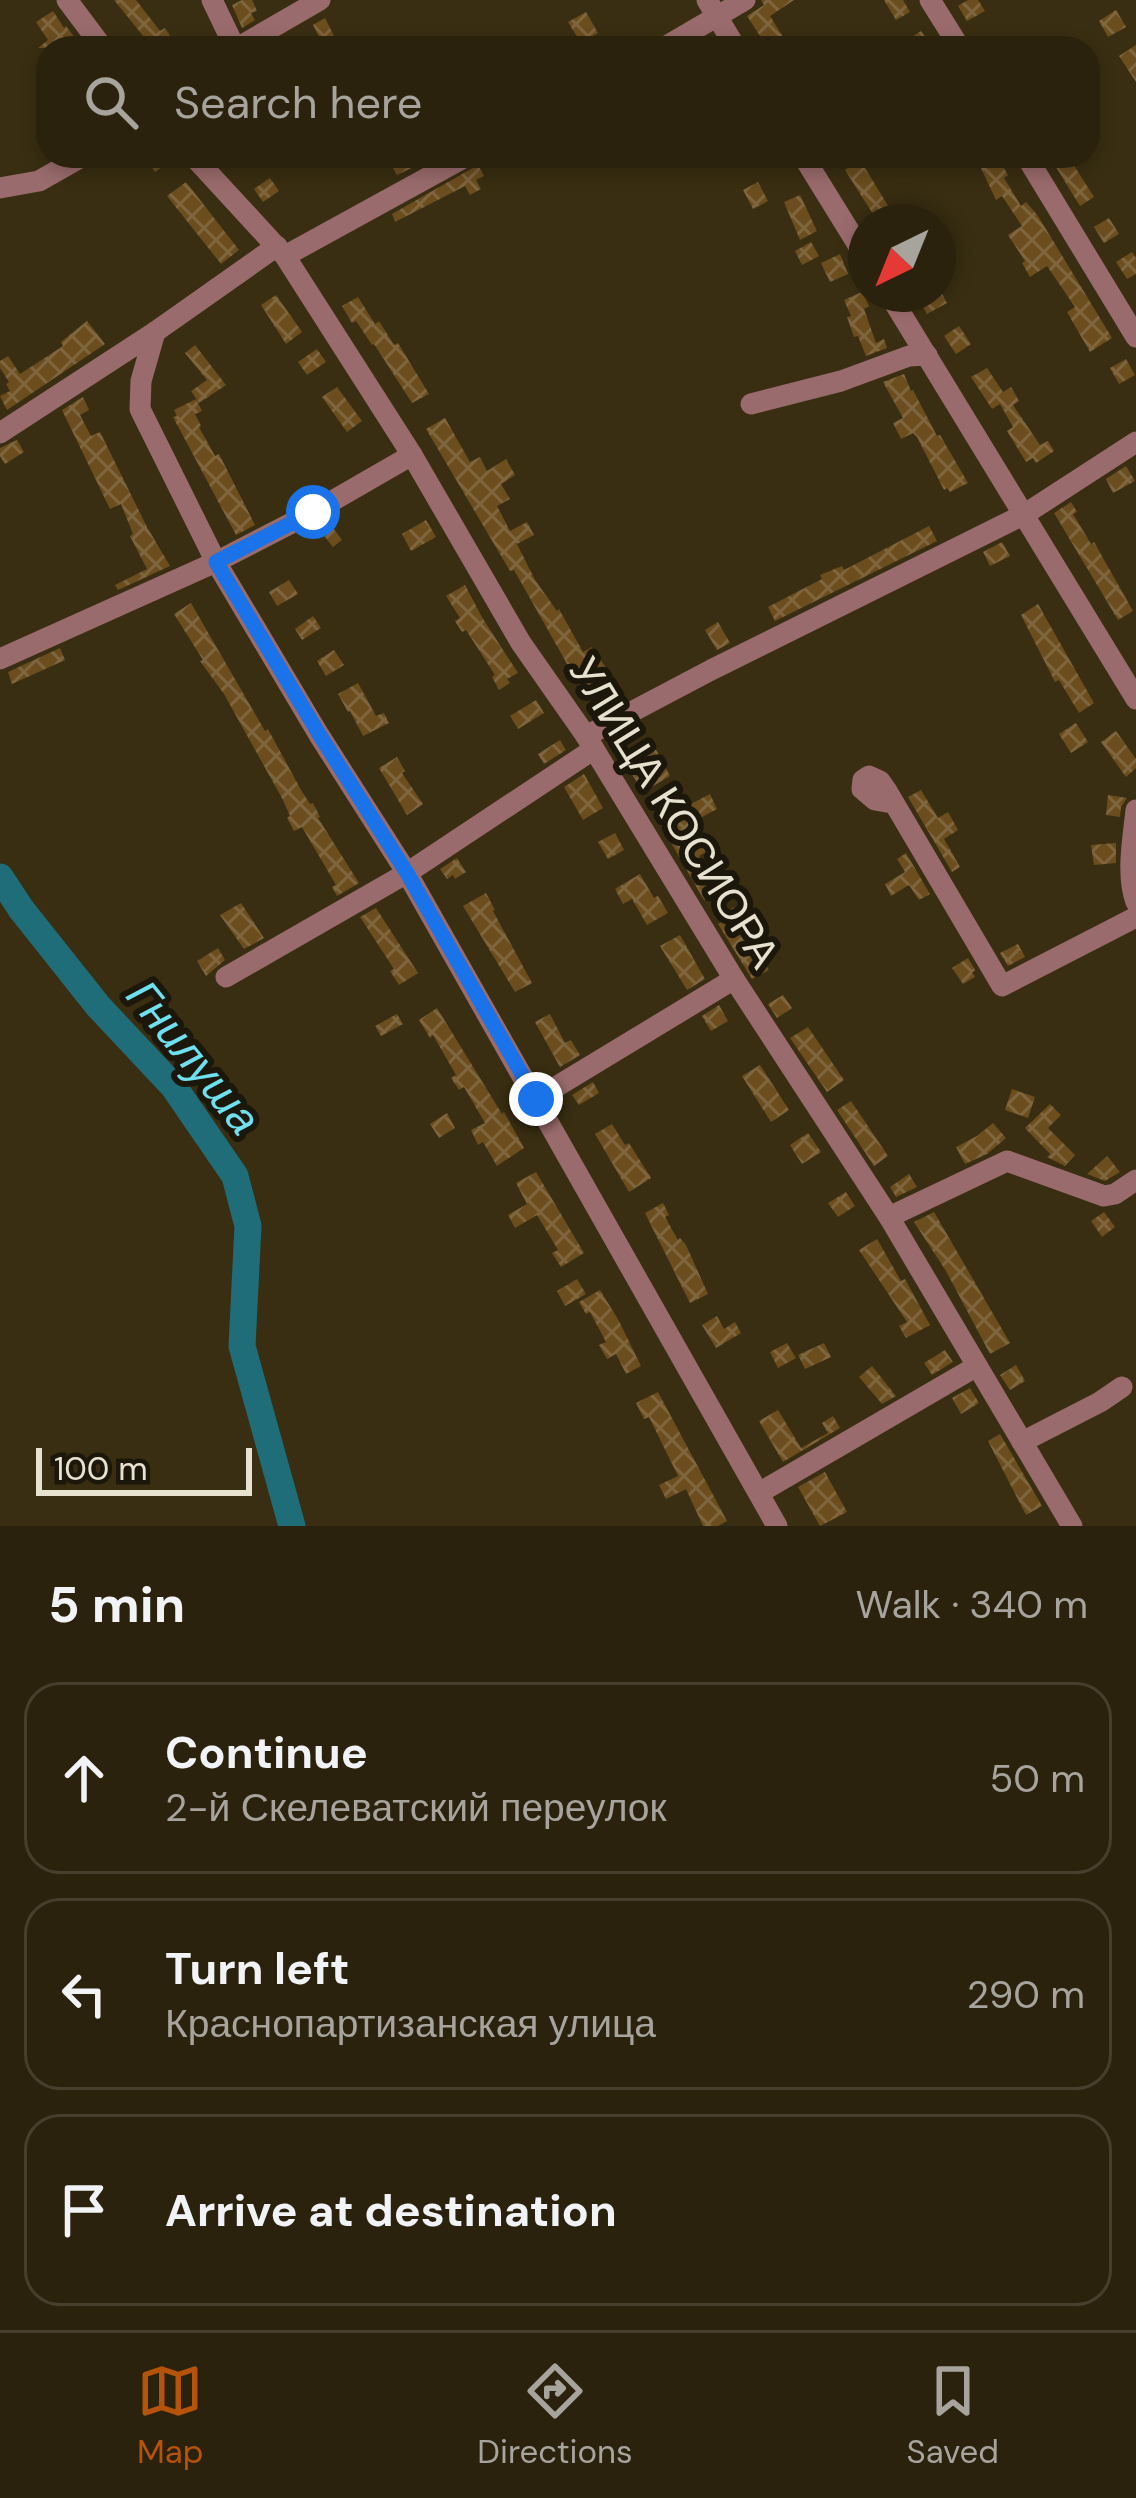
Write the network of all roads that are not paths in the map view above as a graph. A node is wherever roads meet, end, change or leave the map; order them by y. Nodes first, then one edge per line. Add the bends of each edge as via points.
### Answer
1 (67, 0) edge
2 (212, 0) edge
3 (320, 0) edge
4 (745, 0) edge
5 (930, 0) edge
6 (712, 9) edge
7 (94, 36) edge
8 (230, 36) edge
9 (257, 36) edge
10 (678, 36) edge
11 (729, 36) edge
12 (952, 36) edge
13 (62, 168) edge
14 (204, 168) edge
15 (444, 168) edge
16 (810, 168) edge
17 (1033, 168) edge
18 (0, 188) edge
19 (848, 228) edge
20 (281, 251) junction
21 (900, 312) edge
22 (155, 332) junction
23 (1136, 337) edge
24 (927, 356) junction
25 (751, 404) dead end
26 (0, 433) edge
27 (1136, 442) edge
28 (412, 455) junction
29 (1025, 514) junction
30 (216, 562) junction
31 (0, 659) edge
32 (1136, 699) edge
33 (590, 742) junction
34 (890, 797) dead end
35 (1136, 810) edge
36 (407, 873) junction
37 (1136, 902) edge
38 (1136, 917) edge
39 (226, 977) dead end
40 (734, 979) junction
41 (536, 1099) junction
42 (1136, 1180) edge
43 (889, 1217) junction
44 (977, 1366) junction
45 (1122, 1387) dead end
46 (1022, 1442) junction
47 (759, 1493) junction
48 (777, 1526) edge
49 (1072, 1526) edge

1 - 7 street
2 - 8 street
3 - 9 street
4 - 6 street
5 - 12 street
6 - 10 street
6 - 11 street
13 - 18 street
14 - 20 street, УЛИЦА КОСИОРА
15 - 20 street
16 - 19 street
17 - 23 street
20 - 22 street
20 - 28 street, УЛИЦА КОСИОРА
21 - 24 street
22 - 26 street
22 - 30 street via 140,409
24 - 25 street
24 - 29 street
27 - 29 street
28 - 30 street
28 - 33 street, УЛИЦА КОСИОРА via 520,643
29 - 32 street
29 - 33 street via 711,670
30 - 31 street
30 - 36 street
33 - 36 street
33 - 40 street, УЛИЦА КОСИОРА
34 - 38 street via 1002,986
35 - 37 street
36 - 39 street
36 - 41 street
40 - 41 street
40 - 43 street, УЛИЦА КОСИОРА
41 - 47 street
42 - 43 street via 1104,1196 1007,1161
43 - 44 street, УЛИЦА КОСИОРА
44 - 46 street, УЛИЦА КОСИОРА
44 - 47 street
45 - 46 street
46 - 49 street, УЛИЦА КОСИОРА
47 - 48 street

